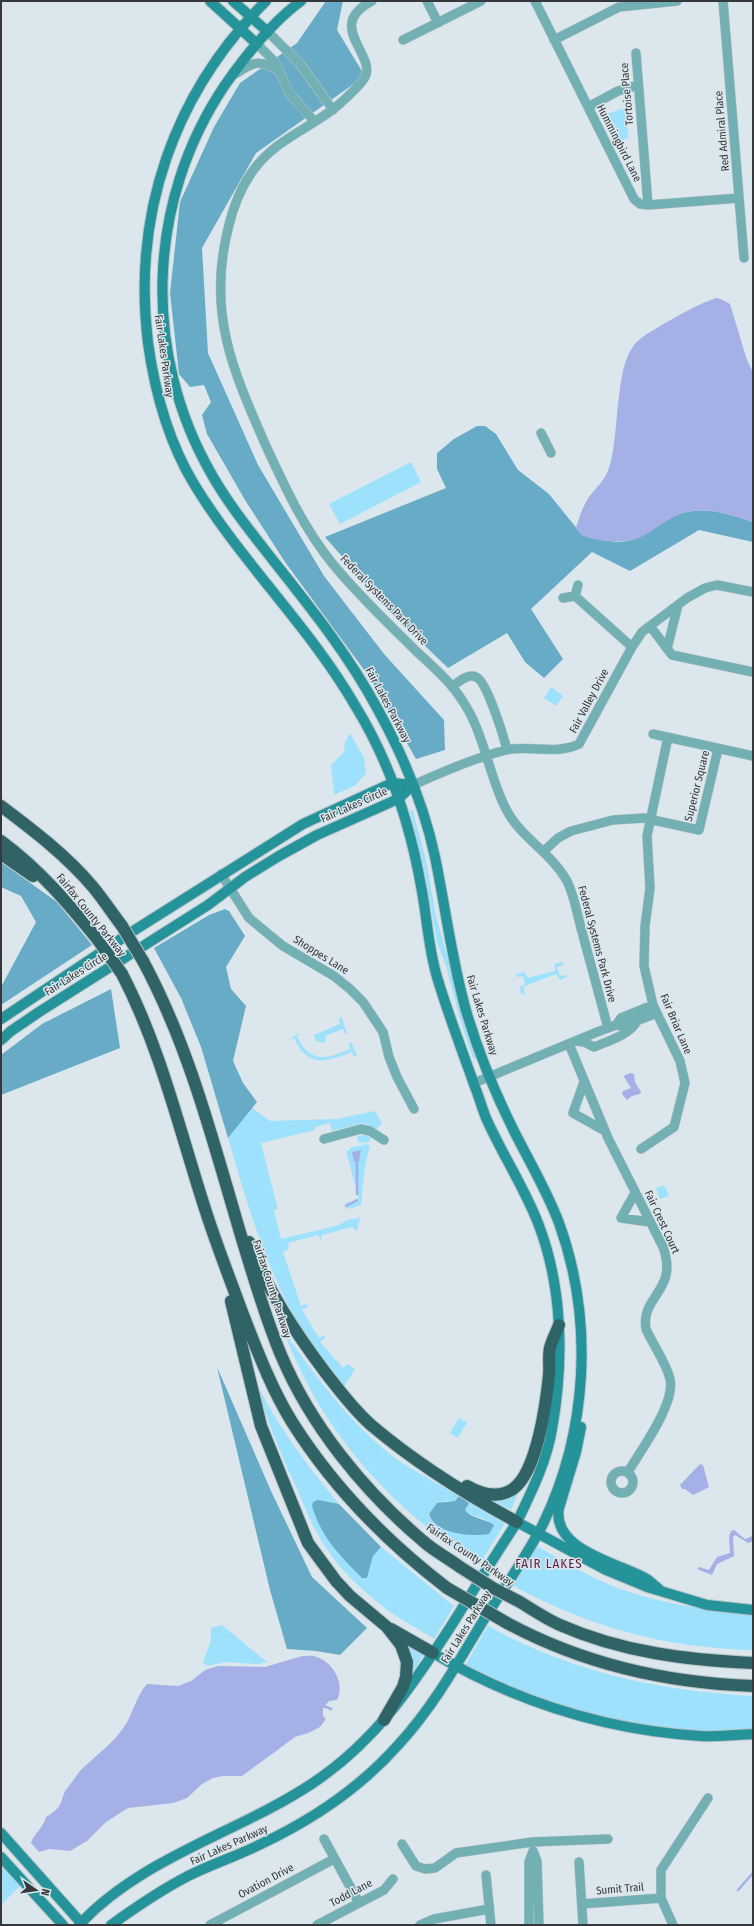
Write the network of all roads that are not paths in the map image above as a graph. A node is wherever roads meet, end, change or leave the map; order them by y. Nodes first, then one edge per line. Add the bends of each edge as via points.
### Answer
1 (210, 1) edge
2 (233, 1) edge
3 (266, 1) edge
4 (301, 1) edge
5 (372, 1) edge
6 (427, 1) edge
7 (481, 1) edge
8 (535, 1) edge
9 (677, 1) edge
10 (723, 1) edge
11 (632, 3) edge
12 (618, 4) edge
13 (250, 17) junction
14 (438, 23) junction
15 (241, 28) junction
16 (268, 32) junction
17 (402, 40) dead end
18 (554, 40) junction
19 (257, 44) junction
20 (636, 53) dead end
21 (279, 70) junction
22 (231, 77) junction
23 (638, 85) junction
24 (588, 107) junction
25 (333, 110) junction
26 (314, 121) junction
27 (739, 198) junction
28 (648, 205) junction
29 (744, 258) dead end
30 (541, 433) dead end
31 (551, 453) dead end
32 (578, 585) dead end
33 (753, 592) edge
34 (575, 596) junction
35 (563, 598) dead end
36 (678, 605) junction
37 (650, 626) junction
38 (632, 647) junction
39 (667, 649) junction
40 (753, 672) edge
41 (452, 687) junction
42 (653, 734) dead end
43 (668, 737) junction
44 (718, 749) junction
45 (507, 750) junction
46 (487, 756) junction
47 (753, 756) edge
48 (392, 783) junction
49 (413, 784) junction
50 (398, 799) junction
51 (1, 806) edge
52 (651, 819) junction
53 (1, 841) edge
54 (544, 851) junction
55 (1, 854) edge
56 (221, 874) junction
57 (229, 889) junction
58 (71, 908) junction
59 (655, 1009) junction
60 (635, 1017) junction
61 (1, 1019) edge
62 (612, 1027) junction
63 (1, 1040) edge
64 (573, 1043) junction
65 (490, 1077) junction
66 (584, 1082) junction
67 (474, 1083) junction
68 (414, 1109) dead end
69 (210, 1131) junction
70 (605, 1131) junction
71 (324, 1139) dead end
72 (384, 1140) dead end
73 (641, 1149) dead end
74 (635, 1193) junction
75 (650, 1222) junction
76 (220, 1255) junction
77 (559, 1325) junction
78 (579, 1401) junction
79 (423, 1465) junction
80 (628, 1472) dead end
81 (517, 1522) junction
82 (537, 1534) junction
83 (660, 1590) junction
84 (753, 1610) edge
85 (387, 1627) junction
86 (433, 1653) junction
87 (753, 1663) edge
88 (455, 1666) junction
89 (753, 1686) edge
90 (384, 1720) junction
91 (753, 1734) edge
92 (708, 1798) dead end
93 (1, 1833) edge
94 (324, 1839) dead end
95 (608, 1839) dead end
96 (532, 1842) junction
97 (402, 1844) dead end
98 (533, 1851) junction
99 (1, 1858) edge
100 (334, 1859) junction
101 (580, 1862) dead end
102 (486, 1875) dead end
103 (393, 1879) dead end
104 (661, 1898) junction
105 (359, 1903) junction
106 (582, 1904) junction
107 (489, 1909) junction
108 (81, 1924) edge
109 (64, 1925) edge
110 (111, 1925) edge
111 (210, 1925) edge
112 (317, 1925) edge
113 (420, 1925) edge
114 (491, 1925) edge
115 (529, 1925) edge
116 (539, 1925) edge
117 (584, 1925) edge
118 (673, 1925) edge

1 - 15 main road
2 - 13 main road
3 - 13 main road, Fair Lakes Parkway
4 - 16 main road, Fair Lakes Parkway
5 - 25 street, Federal Systems Park Drive via 360,8 352,23 353,35 366,68 365,76
6 - 14 street
7 - 14 street
8 - 18 street, Hummingbird Lane
9 - 11 street
10 - 27 street, Red Admiral Place
11 - 12 street
12 - 18 street
13 - 15 main road, Fair Lakes Parkway
13 - 16 main road
14 - 17 street
15 - 19 main road
15 - 48 main road, Fair Lakes Parkway via 195,94 172,143 156,190 150,215 145,262 146,322 152,371 164,418 193,483 238,548 326,659 357,708
16 - 19 main road, Fair Lakes Parkway
16 - 25 street via 300,64
18 - 24 street, Hummingbird Lane
19 - 21 street
19 - 22 main road, Fair Lakes Parkway
20 - 23 street, Tortoise Place
21 - 22 street via 264,62 258,62
21 - 26 street via 290,94
22 - 49 main road, Fair Lakes Parkway via 209,110 184,164 166,234 162,306 166,345 179,404 203,459 222,491 349,660 391,734
23 - 24 street via 618,91
23 - 28 street, Tortoise Place
24 - 28 street, Hummingbird Lane via 634,199 640,204
25 - 26 street, Federal Systems Park Drive
26 - 41 street, Federal Systems Park Drive via 281,141 265,155 249,176 236,203 225,241 220,276 221,313 228,348 238,381 285,487 310,532 354,588
27 - 28 street
27 - 29 street, Red Admiral Place
30 - 31 street
32 - 34 street
33 - 36 street, Fair Valley Drive via 717,585 705,588
34 - 35 street
34 - 38 street
36 - 37 street, Fair Valley Drive
36 - 39 street
37 - 38 street, Fair Valley Drive via 642,632
37 - 39 street
38 - 45 street, Fair Valley Drive via 580,744 570,749
39 - 40 street via 672,655
41 - 45 street via 469,677 480,680 493,708
41 - 46 street, Federal Systems Park Drive via 469,712
42 - 43 street, Superior Square
43 - 44 street, Superior Square
43 - 52 street
44 - 47 street, Superior Square
44 - 52 street, Superior Square via 699,830
45 - 46 street, Fair Valley Drive
46 - 49 street, Fair Valley Drive
46 - 54 street, Federal Systems Park Drive via 506,810 520,829
48 - 49 main road, Fair Lakes Circle
48 - 50 main road, Fair Lakes Parkway
48 - 56 main road, Fair Lakes Circle via 303,824
49 - 50 main road, Fair Lakes Circle
49 - 65 main road, Fair Lakes Parkway via 434,855 460,988 478,1048
50 - 57 main road, Fair Lakes Circle via 307,840
50 - 67 main road, Fair Lakes Parkway via 416,862 435,970
51 - 69 highway, Fairfax County Parkway, bridge via 36,832 72,865 92,886 122,926 143,961 178,1035
52 - 54 street, Superior Square via 613,820 585,826 558,838
52 - 59 street, Fair Briar Lane via 647,836 650,888 645,926 644,966
53 - 58 highway, Fairfax County Parkway via 57,890
54 - 62 street, Federal Systems Park Drive via 568,883
55 - 58 highway via 32,875
56 - 57 street, Shoppes Lane
56 - 61 main road, Fair Lakes Circle
57 - 63 main road, Fair Lakes Circle via 208,905 39,1012
57 - 68 street, Shoppes Lane via 249,918 283,946 334,976 363,1002 383,1032 391,1064
58 - 76 highway, Fairfax County Parkway, bridge via 122,974 150,1038
59 - 60 street
59 - 73 street, Fair Briar Lane via 680,1061 685,1083 674,1127
60 - 62 street via 623,1026
60 - 64 street via 634,1028 615,1039 594,1047 584,1042
62 - 64 street
64 - 65 street
64 - 66 street, Fair Crest Court
65 - 67 street
65 - 78 main road, Fair Lakes Parkway via 545,1189 569,1256 580,1332
66 - 70 street, Fair Crest Court
66 - 70 street via 573,1113
67 - 77 main road, Fair Lakes Parkway via 485,1117 538,1223 554,1279
69 - 79 highway via 251,1246 291,1326 351,1404 370,1424
69 - 87 highway, Fairfax County Parkway, bridge via 263,1311 281,1356 295,1384 334,1446 369,1489 424,1542 493,1588 558,1624 640,1650 683,1659
70 - 74 street, Fair Crest Court
71 - 72 street via 361,1129 370,1131
74 - 75 street, Fair Crest Court
74 - 75 street via 621,1218
75 - 80 street, Fair Crest Court via 663,1247 668,1270 645,1321 646,1329 670,1377 671,1393 667,1406
76 - 85 highway via 261,1426 303,1532 336,1581
76 - 89 highway, Fairfax County Parkway, bridge via 267,1376 292,1422 330,1475 371,1522 422,1568 447,1588 507,1623 543,1642 574,1654 675,1679
77 - 79 highway via 550,1349 547,1396 538,1436 530,1466 518,1484 512,1490 485,1494
77 - 81 main road, Fair Lakes Parkway via 559,1361 552,1432 531,1492
78 - 82 main road, Fair Lakes Parkway via 564,1469 555,1496
78 - 83 main road via 580,1434 559,1508 561,1528 572,1543 647,1580
79 - 81 highway via 461,1491
81 - 82 main road
81 - 86 main road, Fair Lakes Parkway
82 - 83 main road via 616,1575
82 - 88 main road, Fair Lakes Parkway
83 - 84 main road via 707,1605
85 - 86 highway
85 - 90 highway via 401,1645 407,1662 403,1688
86 - 88 main road
86 - 90 main road, Fair Lakes Parkway via 407,1692
88 - 91 main road via 522,1697 566,1713 613,1725 702,1736
88 - 110 main road, Fair Lakes Parkway via 430,1706 397,1746 350,1790 287,1831 184,1878 143,1902
90 - 108 main road, Fair Lakes Parkway via 371,1736 315,1782 289,1799 175,1856 123,1887 105,1900
92 - 104 street via 661,1870
93 - 108 main road
94 - 100 street
95 - 96 street
96 - 97 street via 456,1853 435,1868 425,1869 416,1866
96 - 98 street
98 - 115 street via 529,1862
98 - 116 street via 537,1861
99 - 109 main road
100 - 105 street
100 - 111 street, Ovation Drive
101 - 106 street
102 - 107 street
103 - 105 street, Todd Lane via 384,1890
104 - 106 street, Sumit Trail
104 - 118 street
105 - 112 street, Todd Lane
106 - 117 street
107 - 113 street via 434,1919
107 - 114 street

